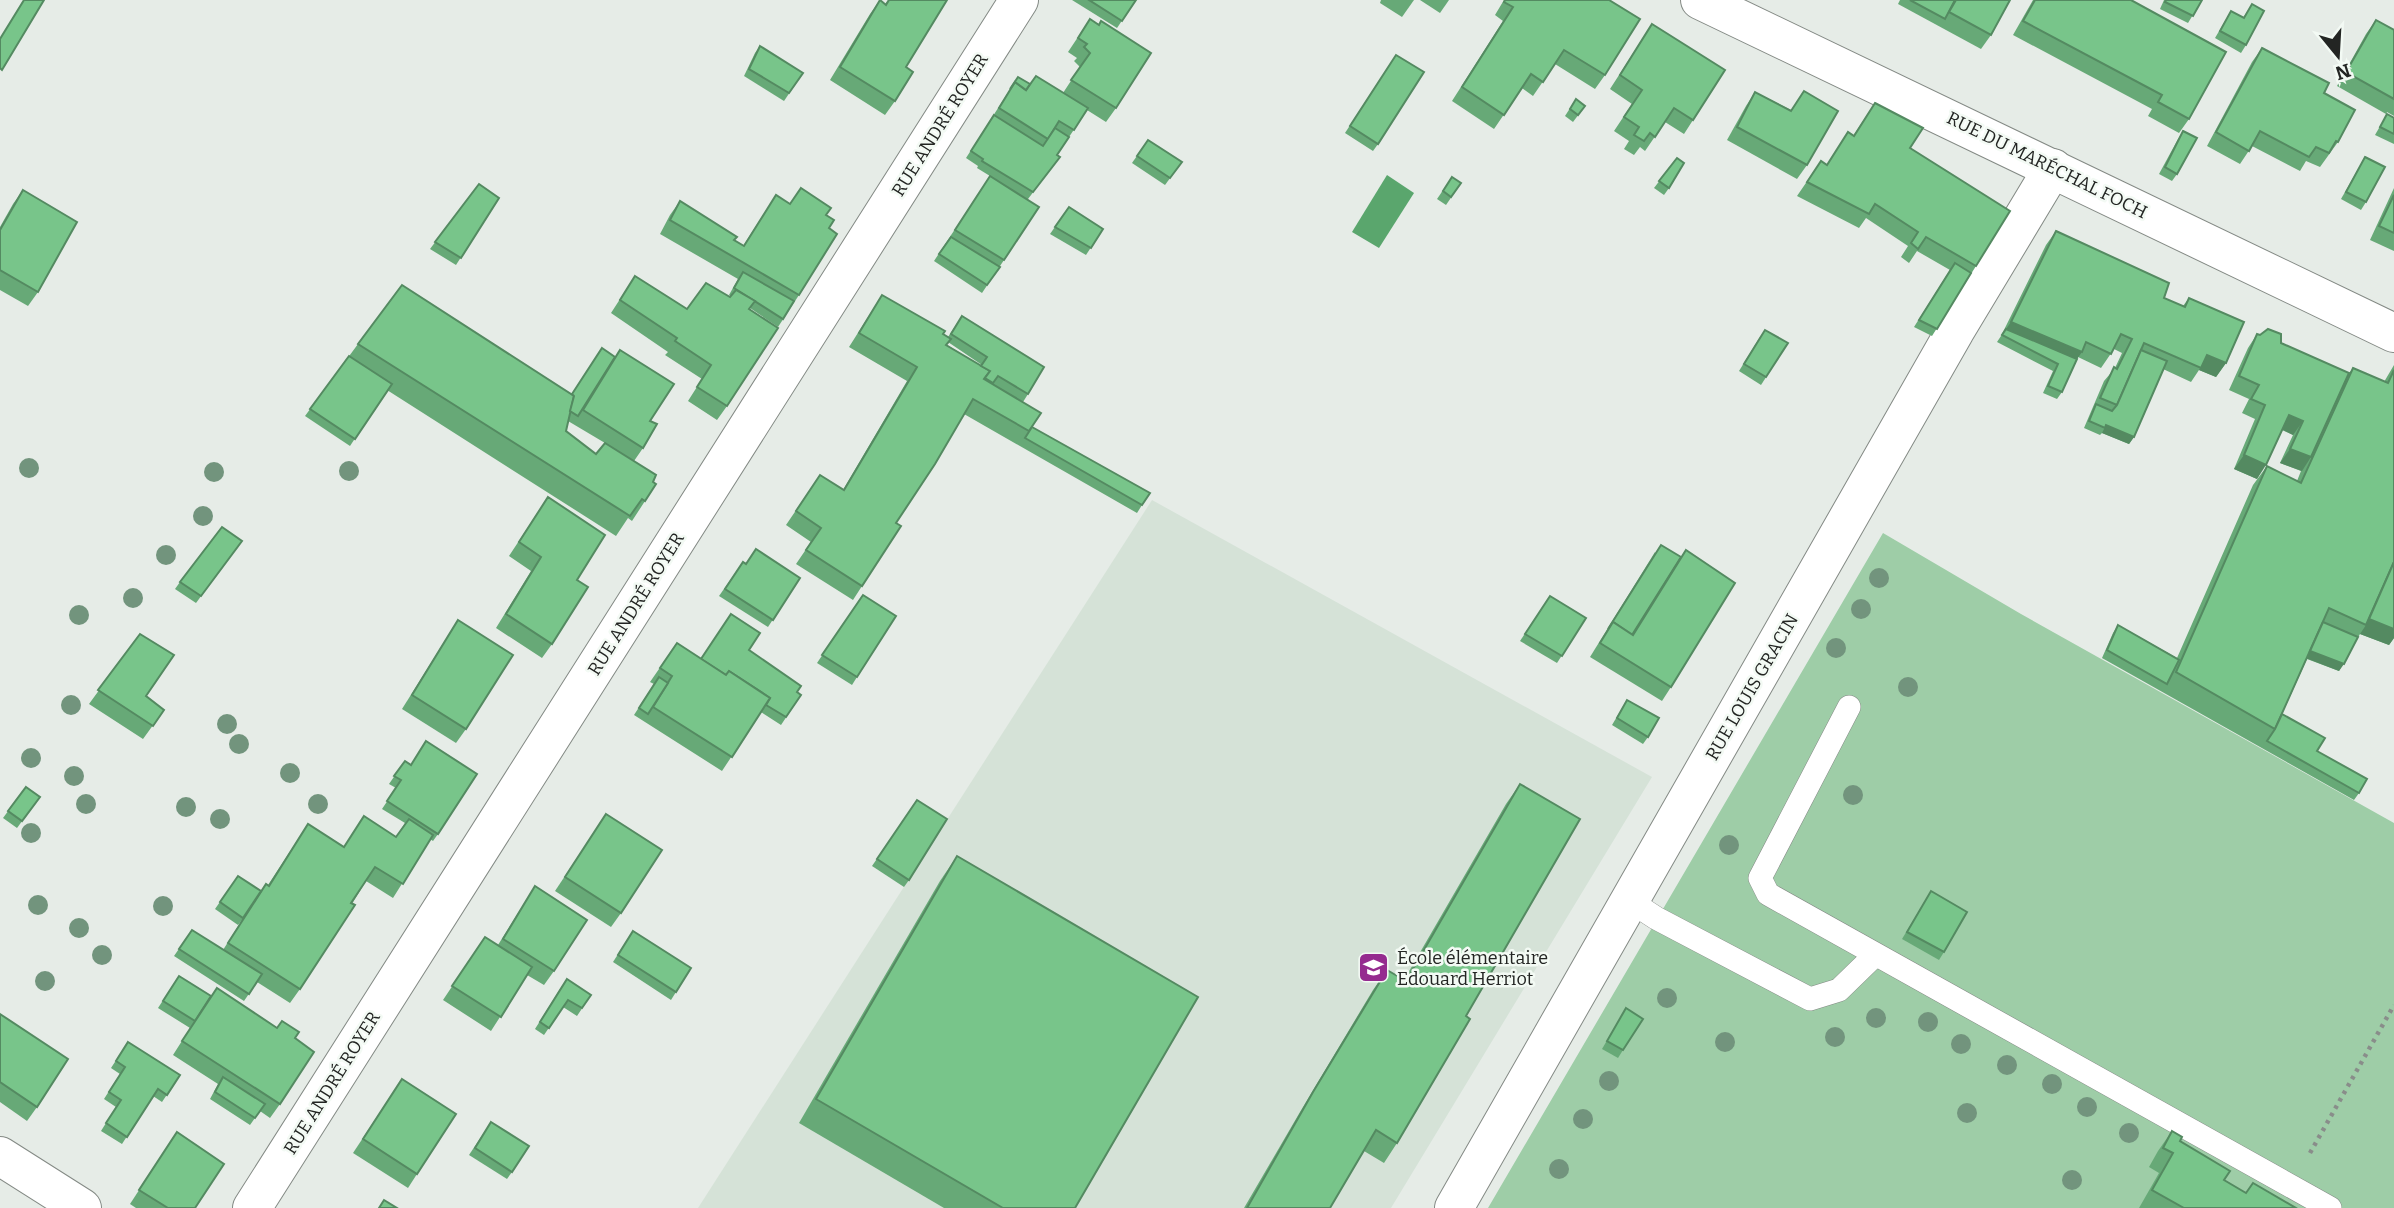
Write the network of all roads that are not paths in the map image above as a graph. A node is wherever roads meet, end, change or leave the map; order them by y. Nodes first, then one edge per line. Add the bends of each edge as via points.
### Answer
1 (1020, 0) edge
2 (1700, 0) edge
3 (2053, 167) junction
4 (2394, 333) edge
5 (1849, 706) dead end
6 (1630, 901) junction
7 (1875, 955) junction
8 (0, 1156) edge
9 (82, 1208) edge
10 (252, 1208) edge
11 (1454, 1208) edge
12 (2330, 1208) edge

1 - 10 street, RUE ANDRÉ ROYER
2 - 3 street, RUE DU MARÉCHAL FOCH
3 - 4 street, RUE DU MARÉCHAL FOCH
3 - 6 street, RUE LOUIS GRACIN
5 - 7 lane via 1760,877 1768,894
6 - 7 lane via 1810,999 1839,990
6 - 11 street, RUE LOUIS GRACIN
7 - 12 lane
8 - 9 street

